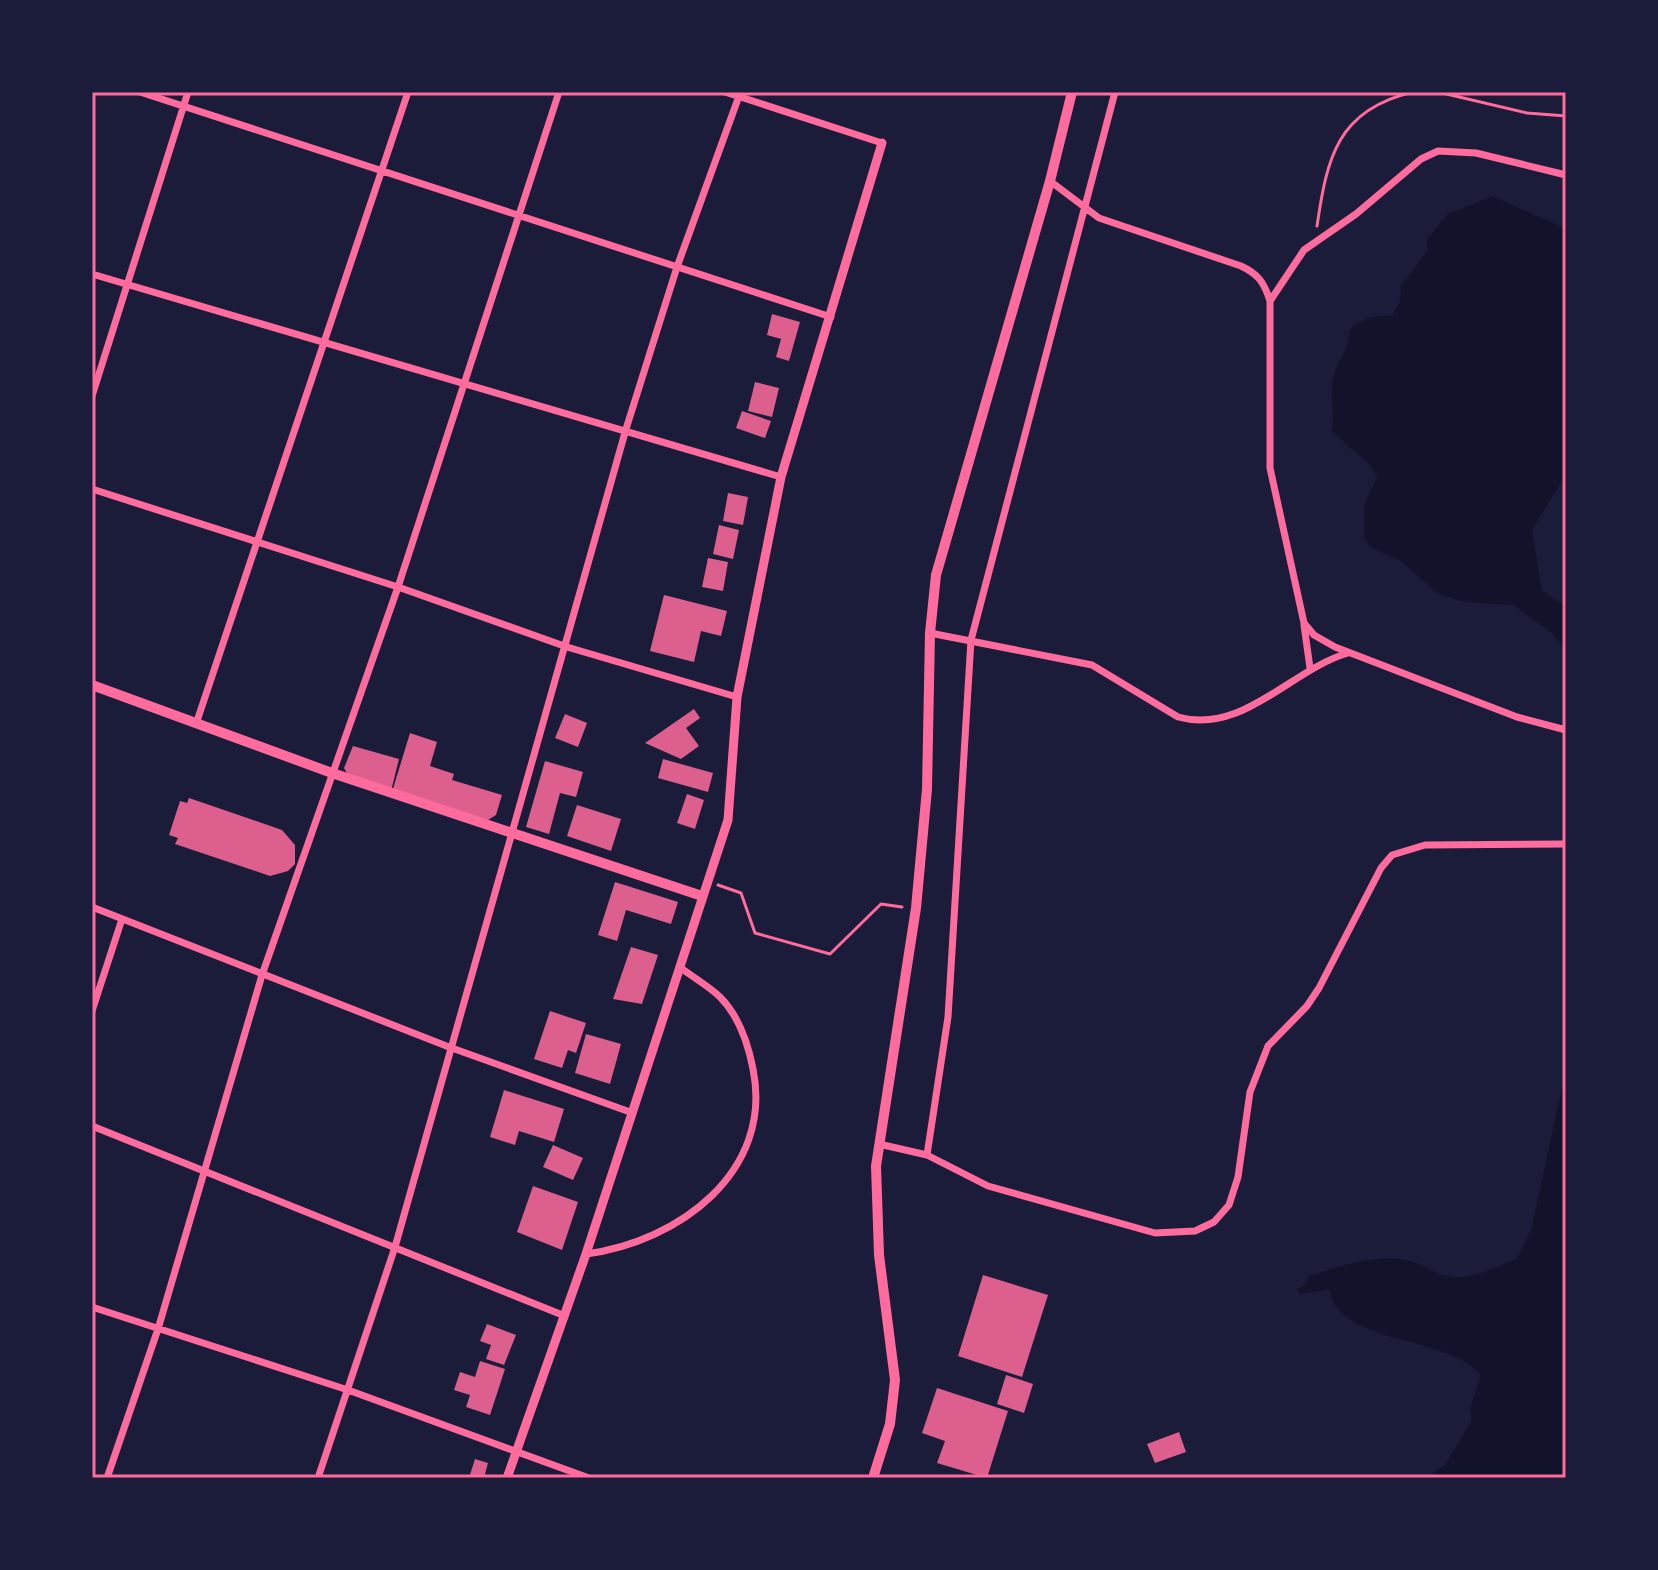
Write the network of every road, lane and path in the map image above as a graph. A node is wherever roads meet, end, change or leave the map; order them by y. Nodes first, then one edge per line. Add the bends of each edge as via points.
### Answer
1 (140, 92) edge
2 (188, 92) edge
3 (408, 92) edge
4 (559, 92) edge
5 (725, 92) edge
6 (1072, 92) edge
7 (1115, 92) edge
8 (1413, 92) edge
9 (1438, 92) edge
10 (739, 96) junction
11 (184, 106) junction
12 (1566, 116) edge
13 (882, 143) joint
14 (382, 171) junction
15 (1566, 175) edge
16 (1050, 181) junction
17 (1084, 205) junction
18 (518, 216) junction
19 (1314, 241) junction
20 (677, 267) junction
21 (92, 274) edge
22 (127, 283) junction
23 (1270, 301) junction
24 (831, 317) junction
25 (324, 343) junction
26 (466, 384) junction
27 (92, 396) edge
28 (626, 429) junction
29 (781, 477) junction
30 (92, 489) edge
31 (256, 543) junction
32 (398, 587) junction
33 (1304, 623) junction
34 (930, 633) junction
35 (971, 640) junction
36 (567, 647) junction
37 (1350, 652) junction
38 (1310, 668) junction
39 (92, 685) edge
40 (737, 697) junction
41 (197, 721) junction
42 (1566, 730) edge
43 (332, 773) junction
44 (509, 834) junction
45 (1566, 844) edge
46 (707, 881) junction
47 (702, 896) junction
48 (92, 907) edge
49 (916, 908) junction
50 (122, 919) junction
51 (681, 968) junction
52 (262, 975) junction
53 (92, 1011) edge
54 (449, 1047) junction
55 (630, 1112) junction
56 (92, 1126) edge
57 (879, 1144) junction
58 (927, 1155) junction
59 (205, 1170) junction
60 (395, 1247) junction
61 (586, 1254) junction
62 (92, 1307) edge
63 (565, 1316) junction
64 (158, 1329) junction
65 (348, 1390) junction
66 (518, 1450) junction
67 (107, 1478) edge
68 (318, 1478) edge
69 (507, 1478) edge
70 (589, 1478) edge
71 (873, 1478) edge

1 - 11 street
2 - 11 street
3 - 14 street
4 - 18 street
5 - 10 street
6 - 16 main road
7 - 17 street
8 - 19 path via 1388,98 1362,114 1333,150
9 - 12 path via 1527,113
10 - 13 street
10 - 20 street
11 - 14 street
11 - 22 street
13 - 24 street
14 - 18 street
14 - 25 street
15 - 19 street via 1476,153 1438,151
16 - 17 street
16 - 34 main road via 936,575
17 - 23 street via 1099,218 1257,274
17 - 35 street
18 - 20 street
18 - 26 street
19 - 23 street
20 - 24 street
20 - 28 street
21 - 22 street
22 - 25 street
22 - 27 street
23 - 33 street via 1270,468
24 - 29 street
25 - 26 street
25 - 31 street
26 - 28 street
26 - 32 street
28 - 29 street
28 - 36 street
29 - 40 street
30 - 31 street
31 - 32 street
31 - 41 street
32 - 36 street
32 - 43 street
33 - 37 street via 1314,635
33 - 38 street
34 - 35 street
34 - 49 main road via 927,789
35 - 38 street via 1092,665 1193,721 1248,709
35 - 58 street via 948,1017
36 - 40 street
36 - 44 street
37 - 38 street
37 - 42 street via 1517,717
39 - 41 main road
40 - 46 street via 731,803
41 - 43 main road
43 - 44 main road
43 - 52 street
44 - 47 main road
44 - 54 street
45 - 58 street via 1425,845 1392,855 1313,997 1268,1046 1250,1092 1238,1177 1229,1205 1214,1222 1195,1231 1155,1233 988,1186
46 - 47 street
46 - 49 path via 741,893 755,933 830,954 881,904
47 - 51 street
48 - 50 street
49 - 57 main road
50 - 52 street
50 - 53 street
51 - 55 street
51 - 61 street via 721,998 750,1050 756,1083 752,1136 720,1189 685,1218 643,1241
52 - 54 street
52 - 59 street
54 - 55 street
54 - 60 street
55 - 61 street
56 - 59 street
57 - 58 street
57 - 71 main road via 876,1212 895,1403
59 - 60 street
59 - 64 street
60 - 63 street
60 - 65 street
61 - 63 street
62 - 64 street
63 - 66 street
64 - 65 street
64 - 67 street
65 - 66 street
65 - 68 street
66 - 69 street
66 - 70 street

